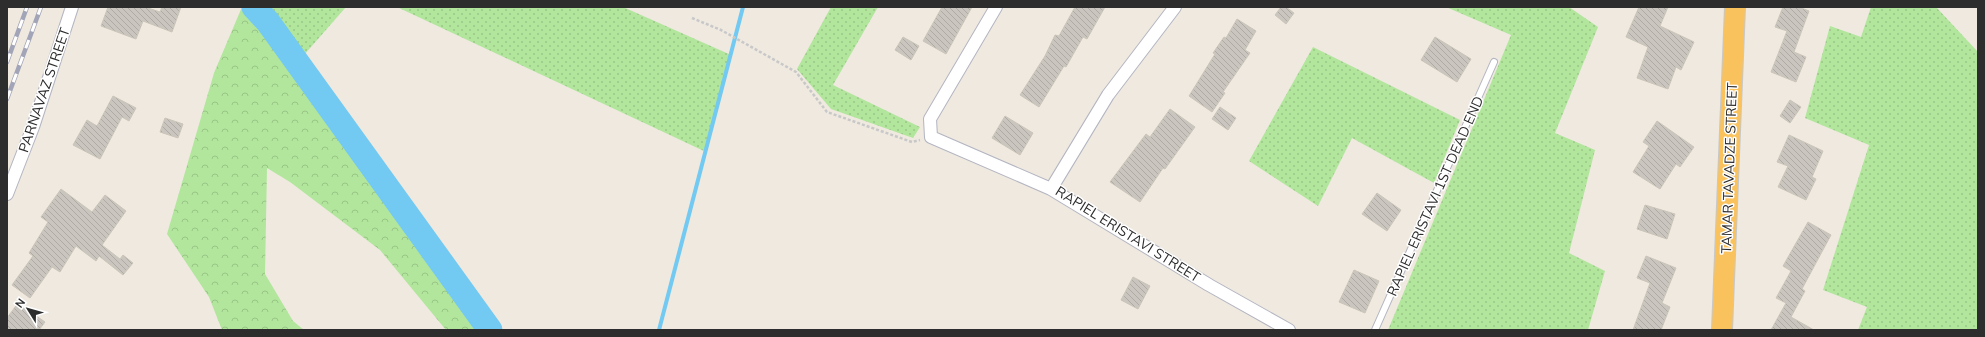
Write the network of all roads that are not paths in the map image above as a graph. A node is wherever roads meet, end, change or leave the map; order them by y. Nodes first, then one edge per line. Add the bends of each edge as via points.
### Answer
1 (72, 7) edge
2 (996, 7) edge
3 (1175, 7) edge
4 (1735, 7) edge
5 (1494, 62) dead end
6 (1050, 189) junction
7 (7, 194) edge
8 (1289, 330) edge
9 (1375, 330) edge
10 (1722, 330) edge

1 - 7 street, PARNAVAZ STREET via 33,127
2 - 6 street via 930,120 931,138
3 - 6 street, RAPIEL ERISTAVI STREET via 1108,95
4 - 10 highway, TAMAR TAVADZE STREET
5 - 9 lane, RAPIEL ERISTAVI 1ST DEAD END
6 - 8 street, RAPIEL ERISTAVI STREET

